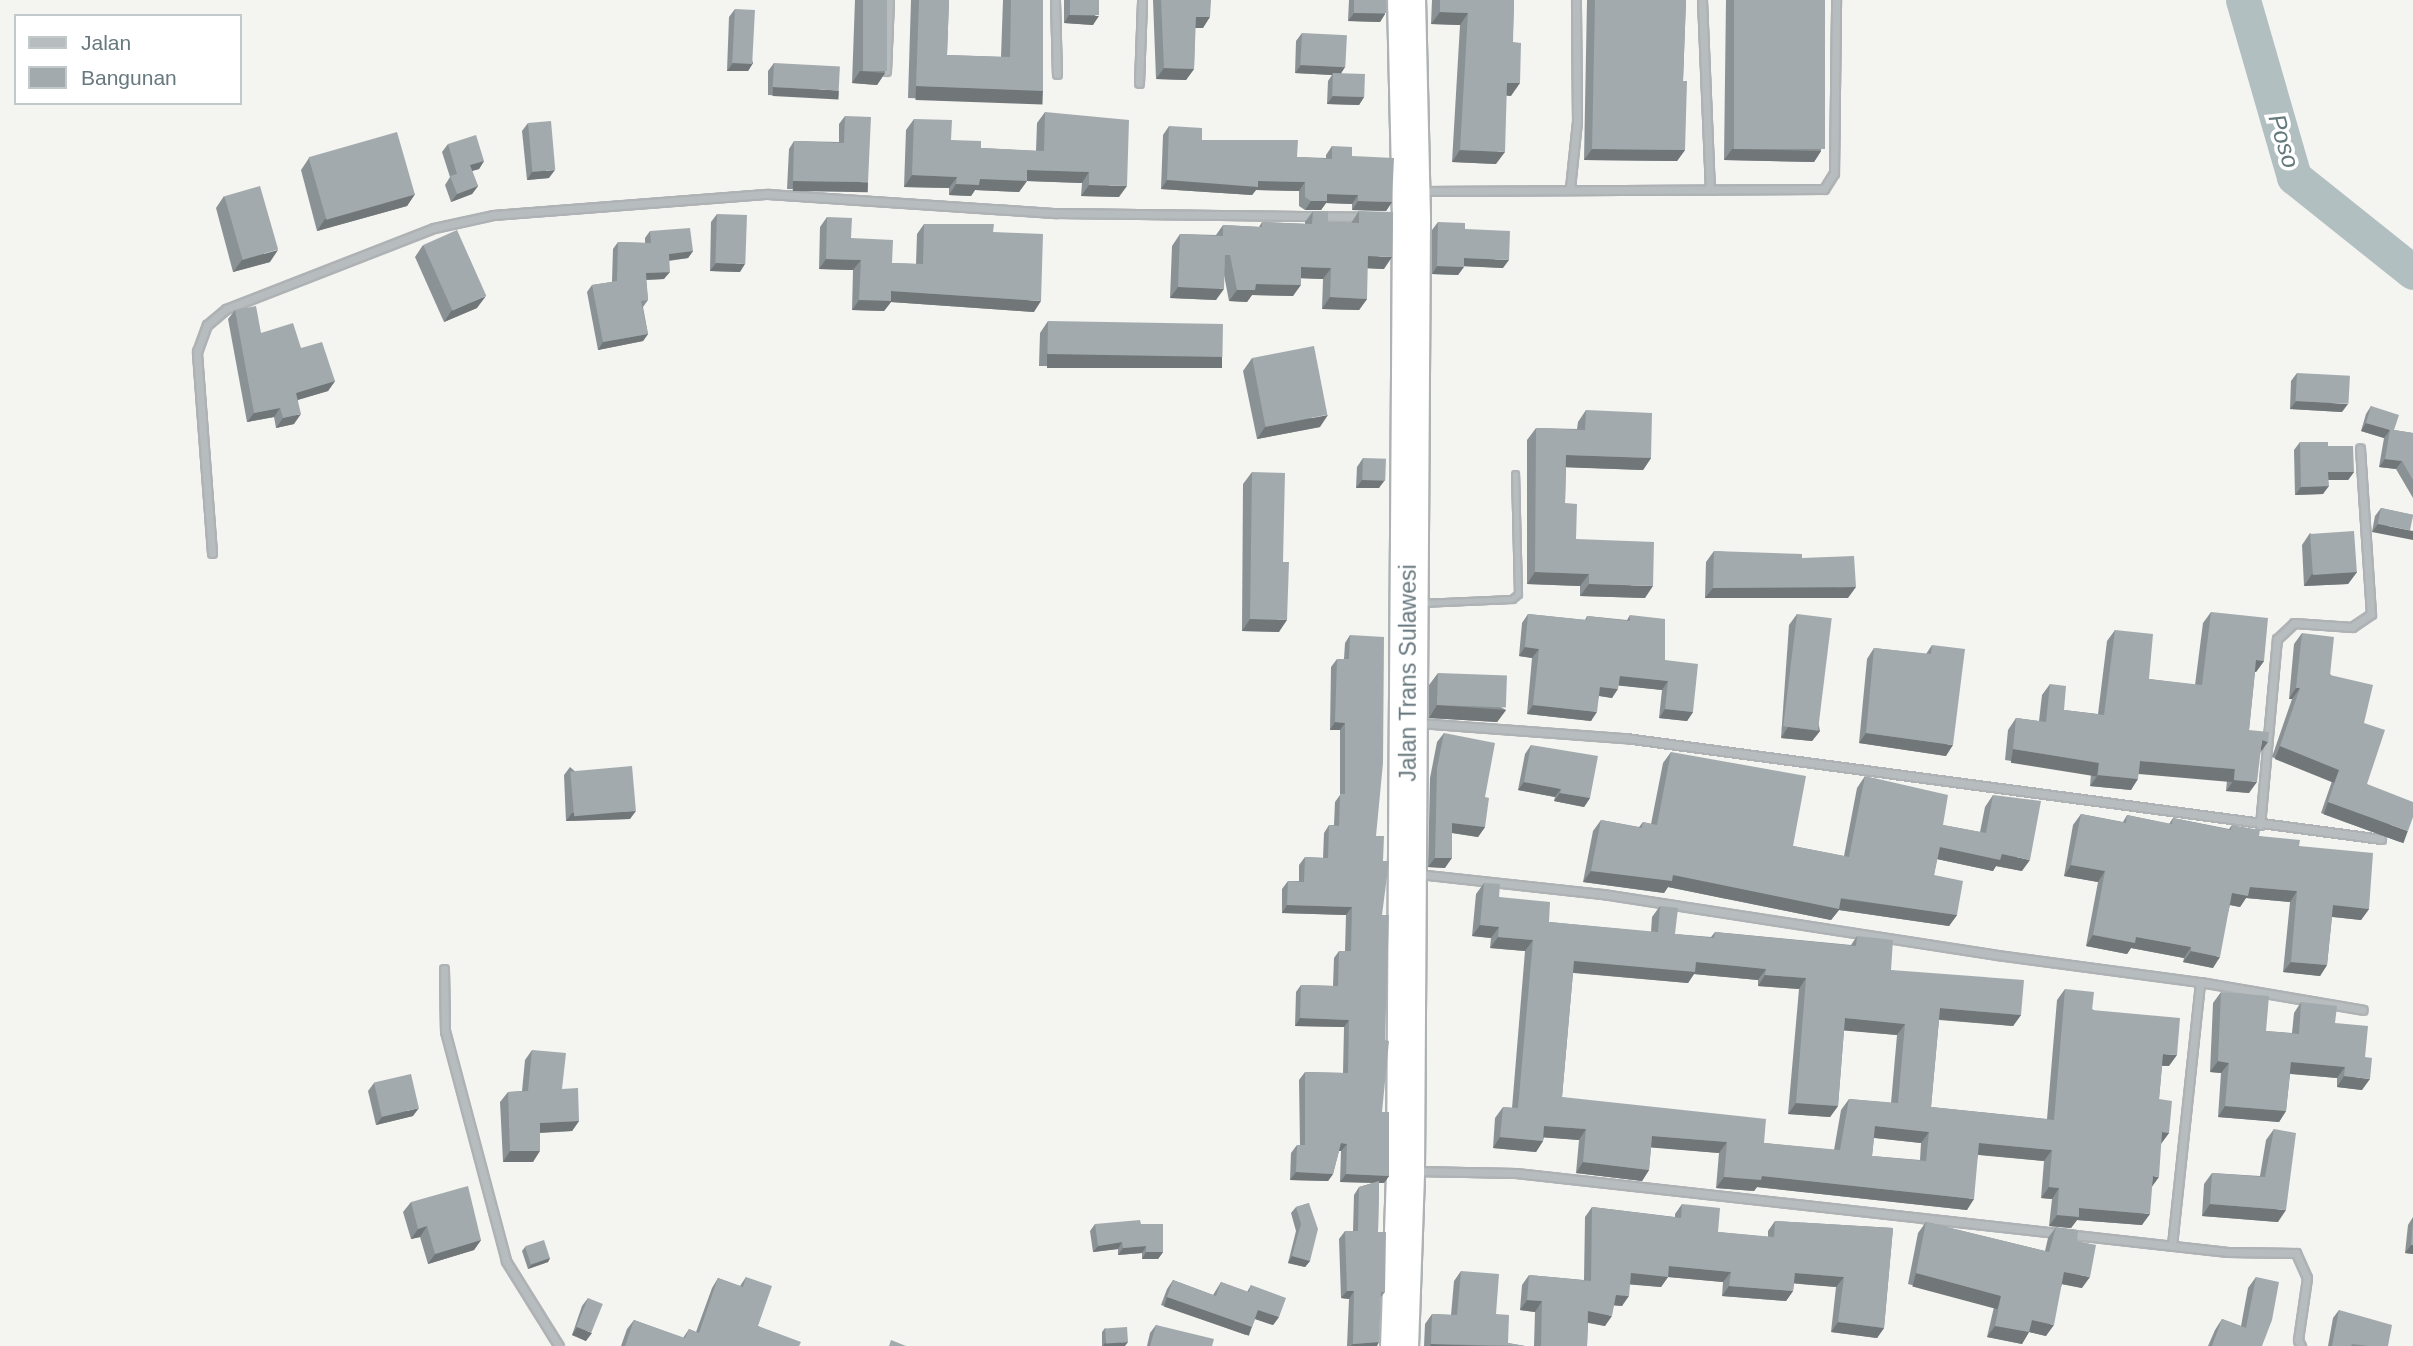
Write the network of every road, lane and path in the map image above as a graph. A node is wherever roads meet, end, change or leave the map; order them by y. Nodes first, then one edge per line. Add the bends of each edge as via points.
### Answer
1 (889, 0) edge
2 (1055, 0) edge
3 (1142, 0) edge
4 (1406, 0) edge
5 (1576, 0) edge
6 (1702, 0) edge
7 (1836, 0) edge
8 (887, 71) edge
9 (1056, 74) dead end
10 (1139, 83) dead end
11 (1570, 188) junction
12 (1710, 190) junction
13 (1405, 209) junction
14 (1370, 217) edge
15 (2360, 448) dead end
16 (1515, 474) dead end
17 (212, 554) dead end
18 (1408, 604) junction
19 (1408, 722) junction
20 (2260, 825) junction
21 (2381, 839) dead end
22 (1407, 873) junction
23 (444, 969) dead end
24 (2200, 982) junction
25 (2363, 1010) dead end
26 (1405, 1171) junction
27 (2172, 1245) junction
28 (559, 1346) edge
29 (1399, 1346) edge
30 (2301, 1346) edge

1 - 8 street
2 - 9 street
3 - 10 street
4 - 13 highway, Jalan Trans Sulawesi
5 - 11 street via 1577,121
6 - 12 street
7 - 12 street via 1831,184 1816,191
11 - 12 street
11 - 13 street
13 - 18 highway, Jalan Trans Sulawesi
14 - 17 street via 1056,213 768,194 494,215 434,228 236,304 207,325 197,352
15 - 20 street via 2371,614 2352,627 2294,623 2277,639
16 - 18 lane via 1518,594 1512,599
18 - 19 highway, Jalan Trans Sulawesi
19 - 20 street via 1625,738
19 - 22 highway, Jalan Trans Sulawesi
20 - 21 street
22 - 24 street via 1603,894 1997,956
22 - 26 highway, Jalan Trans Sulawesi
23 - 28 street via 445,1031 506,1261
24 - 25 street
24 - 27 street
26 - 27 street via 1516,1173
26 - 29 highway, Jalan Trans Sulawesi
27 - 30 street via 2296,1253 2306,1278

